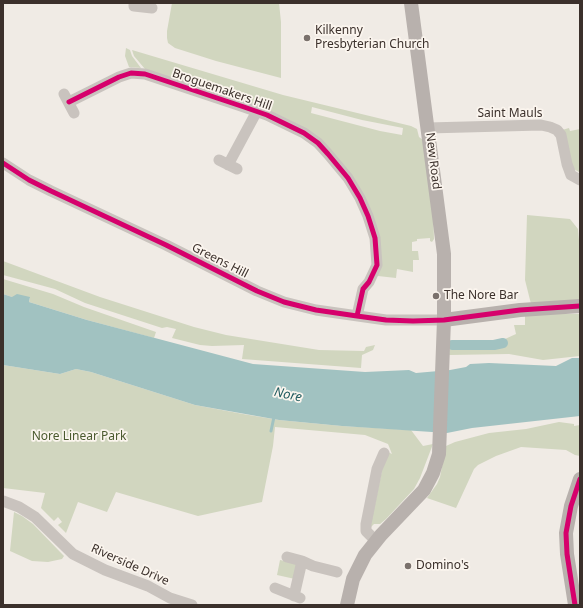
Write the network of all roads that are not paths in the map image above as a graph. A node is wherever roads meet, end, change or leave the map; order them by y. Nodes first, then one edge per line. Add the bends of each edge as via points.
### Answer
1 (412, 3) edge
2 (134, 5) edge
3 (152, 8) dead end
4 (257, 112) junction
5 (74, 113) dead end
6 (428, 128) junction
7 (3, 163) edge
8 (228, 165) dead end
9 (580, 180) edge
10 (580, 306) edge
11 (356, 316) junction
12 (444, 320) junction
13 (384, 453) dead end
14 (580, 479) edge
15 (3, 501) edge
16 (376, 541) junction
17 (287, 557) dead end
18 (302, 561) junction
19 (345, 573) junction
20 (275, 588) dead end
21 (192, 605) edge
22 (348, 605) edge
23 (575, 605) edge

1 - 6 main road, New Road
2 - 3 street
4 - 5 street, Broguemakers Hill via 145,74 131,73 67,98
4 - 8 street, Broguemakers Hill
4 - 11 street, Broguemakers Hill via 297,129 318,143 341,168 360,198 375,238 377,265 363,289
6 - 9 street, Saint Mauls via 541,125 550,127 561,135 571,175
6 - 12 main road, New Road via 444,254
7 - 11 street, Greens Hill via 51,191 257,291 284,302
10 - 12 main road via 520,310
11 - 12 street, Greens Hill via 386,320
12 - 16 main road, New Road via 439,454 424,490
13 - 16 street via 377,469 366,524 366,531
14 - 23 main road via 566,533
15 - 21 street, Riverside Drive via 20,507 34,517 73,554 170,598
16 - 19 main road, New Road
17 - 18 street
18 - 19 street
18 - 20 street via 297,597
19 - 22 main road, New Road via 350,590

